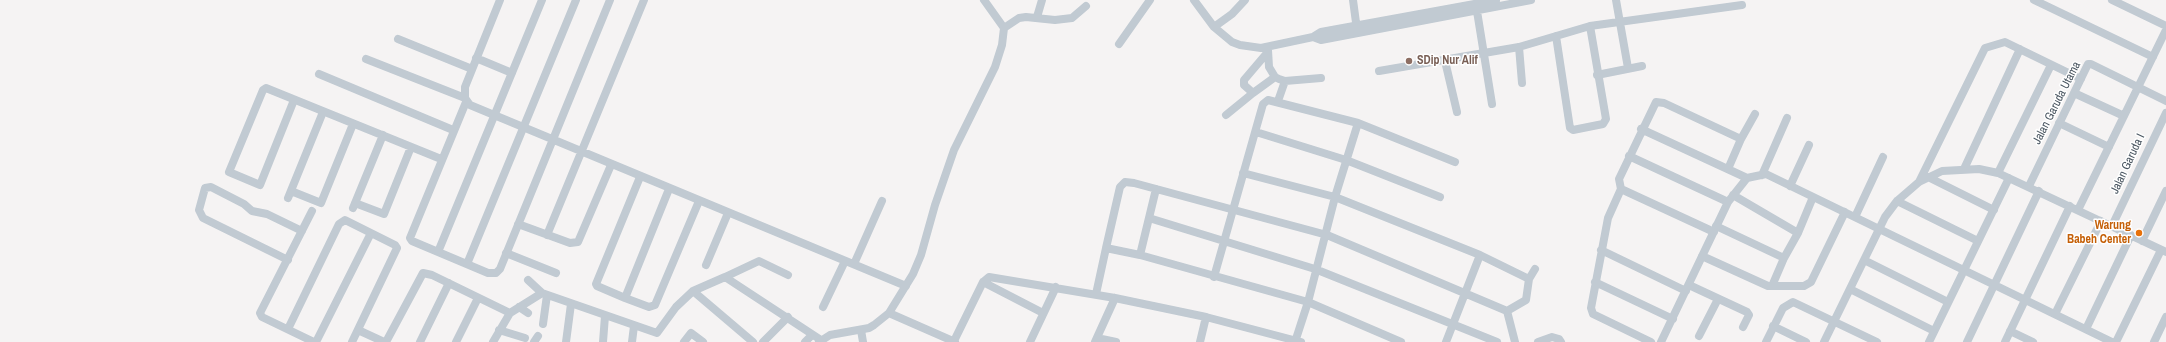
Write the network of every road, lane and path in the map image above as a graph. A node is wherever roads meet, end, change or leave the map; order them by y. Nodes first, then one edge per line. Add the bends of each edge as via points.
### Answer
1 (500, 0) edge
2 (542, 0) edge
3 (576, 0) edge
4 (610, 0) edge
5 (644, 0) edge
6 (984, 0) edge
7 (1042, 0) edge
8 (1150, 0) edge
9 (1194, 0) edge
10 (1245, 0) edge
11 (1353, 0) edge
12 (1530, 0) edge
13 (1616, 0) edge
14 (2034, 0) edge
15 (2112, 0) edge
16 (1498, 2) edge
17 (1476, 4) edge
18 (1742, 5) dead end
19 (1086, 6) dead end
20 (1037, 17) junction
21 (1619, 23) junction
22 (1590, 26) junction
23 (2166, 26) edge
24 (1214, 27) junction
25 (1004, 28) junction
26 (1357, 29) junction
27 (2166, 30) edge
28 (1556, 36) junction
29 (398, 38) dead end
30 (1119, 44) dead end
31 (1519, 47) junction
32 (2020, 49) junction
33 (1268, 50) junction
34 (1483, 54) junction
35 (2153, 57) junction
36 (476, 58) junction
37 (366, 59) dead end
38 (1445, 61) junction
39 (2051, 65) junction
40 (1642, 66) dead end
41 (1628, 68) junction
42 (472, 69) junction
43 (1379, 71) dead end
44 (512, 73) junction
45 (319, 74) dead end
46 (1597, 74) junction
47 (1274, 77) junction
48 (1321, 78) dead end
49 (2080, 79) junction
50 (1285, 81) junction
51 (1522, 83) dead end
52 (2138, 87) junction
53 (1253, 93) junction
54 (2074, 93) junction
55 (294, 100) junction
56 (465, 100) junction
57 (1278, 101) junction
58 (2166, 101) edge
59 (1492, 104) dead end
60 (324, 112) junction
61 (1456, 112) dead end
62 (2166, 113) edge
63 (1755, 114) dead end
64 (494, 116) junction
65 (1226, 116) dead end
66 (2124, 116) junction
67 (1787, 118) dead end
68 (1358, 123) junction
69 (2059, 123) junction
70 (353, 124) junction
71 (523, 128) junction
72 (1641, 129) junction
73 (453, 130) junction
74 (1256, 132) junction
75 (383, 136) junction
76 (1741, 139) junction
77 (552, 140) junction
78 (1809, 145) dead end
79 (412, 147) junction
80 (2109, 147) junction
81 (581, 152) junction
82 (1629, 156) junction
83 (1883, 157) dead end
84 (441, 159) junction
85 (1346, 160) junction
86 (1455, 162) dead end
87 (611, 165) junction
88 (1728, 169) junction
89 (1964, 169) junction
90 (1243, 173) junction
91 (1998, 173) junction
92 (1762, 175) junction
93 (640, 177) junction
94 (1928, 177) junction
95 (1747, 178) junction
96 (2010, 178) junction
97 (1919, 182) junction
98 (1790, 186) junction
99 (2029, 186) junction
100 (669, 189) junction
101 (1156, 189) junction
102 (1621, 189) junction
103 (2039, 191) junction
104 (2166, 191) edge
105 (1336, 197) junction
106 (1440, 197) dead end
107 (1813, 197) junction
108 (1730, 198) junction
109 (699, 201) junction
110 (882, 201) dead end
111 (1897, 201) junction
112 (2070, 206) junction
113 (1233, 210) junction
114 (1994, 210) junction
115 (2078, 210) junction
116 (312, 211) dead end
117 (1845, 212) junction
118 (728, 213) junction
119 (1855, 217) junction
120 (1149, 218) junction
121 (2101, 221) junction
122 (518, 224) junction
123 (2112, 226) junction
124 (1715, 229) junction
125 (1879, 229) junction
126 (302, 231) junction
127 (371, 233) junction
128 (1798, 233) junction
129 (1326, 234) junction
130 (547, 235) junction
131 (2131, 235) junction
132 (1224, 240) junction
133 (1978, 241) junction
134 (2142, 241) junction
135 (1106, 248) junction
136 (1601, 250) junction
137 (2164, 251) edge
138 (438, 252) junction
139 (506, 252) junction
140 (1480, 255) junction
141 (1140, 256) junction
142 (1702, 256) junction
143 (1784, 258) junction
144 (288, 260) junction
145 (1864, 260) junction
146 (845, 261) junction
147 (467, 264) junction
148 (854, 264) junction
149 (706, 265) dead end
150 (1316, 269) junction
151 (1535, 269) dead end
152 (1963, 271) junction
153 (556, 273) dead end
154 (788, 276) dead end
155 (725, 277) junction
156 (1214, 277) junction
157 (1529, 279) junction
158 (528, 280) dead end
159 (983, 282) junction
160 (1596, 282) junction
161 (449, 283) junction
162 (1995, 285) junction
163 (906, 286) junction
164 (1772, 286) junction
165 (1056, 287) junction
166 (1688, 288) junction
167 (1850, 289) junction
168 (693, 291) junction
169 (1465, 292) junction
170 (544, 294) junction
171 (1096, 294) junction
172 (478, 298) junction
173 (624, 298) junction
174 (1115, 298) junction
175 (1718, 299) junction
176 (2024, 299) junction
177 (1308, 302) junction
178 (1948, 302) junction
179 (571, 304) junction
180 (519, 307) junction
181 (823, 307) dead end
182 (1506, 311) junction
183 (510, 313) junction
184 (528, 313) dead end
185 (889, 313) junction
186 (1043, 313) junction
187 (2055, 314) junction
188 (605, 316) junction
189 (788, 317) junction
190 (1206, 317) junction
191 (2166, 317) edge
192 (1673, 319) junction
193 (1834, 321) junction
194 (543, 324) dead end
195 (1452, 325) junction
196 (634, 326) junction
197 (1773, 326) junction
198 (1743, 327) dead end
199 (288, 329) junction
200 (2086, 329) junction
201 (358, 330) junction
202 (499, 330) junction
203 (860, 330) junction
204 (1934, 331) junction
205 (2010, 331) junction
206 (812, 336) junction
207 (1699, 336) dead end
208 (525, 338) dead end
209 (1096, 340) edge
210 (820, 341) edge
211 (955, 341) edge
212 (1297, 341) edge
213 (315, 342) edge
214 (352, 342) edge
215 (385, 342) edge
216 (420, 342) edge
217 (456, 342) edge
218 (493, 342) edge
219 (566, 342) edge
220 (603, 342) edge
221 (632, 342) edge
222 (684, 342) edge
223 (702, 342) edge
224 (753, 342) edge
225 (763, 342) edge
226 (805, 342) edge
227 (863, 342) edge
228 (1030, 342) edge
229 (1116, 342) edge
230 (1200, 342) edge
231 (1402, 342) edge
232 (1446, 342) edge
233 (1497, 342) edge
234 (1515, 342) edge
235 (1538, 342) edge
236 (1561, 342) edge
237 (1651, 342) edge
238 (1661, 342) edge
239 (1766, 342) edge
240 (1806, 342) edge
241 (1824, 342) edge
242 (1877, 342) edge
243 (1929, 342) edge
244 (1967, 342) edge
245 (2005, 342) edge
246 (2033, 342) edge
247 (2112, 342) edge
248 (2116, 342) edge
249 (2154, 342) edge

1 - 36 street
2 - 44 street
3 - 71 street
4 - 77 street
5 - 81 street
6 - 25 street
7 - 20 street
8 - 30 street
9 - 24 street
10 - 24 street via 1232,14
11 - 26 street
12 - 16 street
13 - 21 street
14 - 35 street
15 - 23 street
16 - 17 street
17 - 26 street via 1450,12
17 - 34 street
18 - 21 street
19 - 20 street via 1072,18 1064,20
20 - 25 street via 1019,18
21 - 22 street
21 - 41 street
22 - 28 street
22 - 46 street
24 - 33 street via 1232,42
25 - 163 street via 999,56 954,150 921,255
26 - 33 street via 1321,32 1313,37
27 - 35 street
28 - 31 street
28 - 46 street via 1571,129 1605,122
29 - 42 street
31 - 34 street
31 - 51 street
32 - 39 street
32 - 89 street
32 - 97 street via 2005,42 1985,48
33 - 47 street via 1269,67
33 - 53 street via 1244,80 1244,85
34 - 38 street
34 - 59 street
35 - 52 street
36 - 42 street
36 - 44 street
37 - 56 street
38 - 43 street
38 - 61 street
39 - 49 street
39 - 91 street
40 - 41 street
41 - 46 street
42 - 56 street via 465,87
44 - 64 street
45 - 73 street
47 - 50 street
47 - 53 street
48 - 50 street
49 - 52 street, Jalan Garuda Utama via 2089,63
49 - 54 street, Jalan Garuda Utama
50 - 57 street
52 - 58 street, Jalan Garuda Utama
52 - 66 street
53 - 65 street
54 - 66 street
54 - 69 street, Jalan Garuda Utama
55 - 55 street via 264,88 229,172 260,185
55 - 60 street
56 - 64 street
56 - 73 street
57 - 68 street
57 - 74 street via 1270,99 1263,104
60 - 70 street
60 - 70 street via 289,194 321,203
62 - 123 street, Jalan Garuda I
63 - 76 street
64 - 71 street
64 - 138 street
66 - 80 street
67 - 92 street
68 - 85 street
68 - 86 street
69 - 80 street
69 - 99 street, Jalan Garuda Utama
70 - 75 street
71 - 77 street
71 - 147 street
72 - 76 street via 1656,102 1664,103
72 - 82 street
72 - 88 street
73 - 84 street
74 - 85 street
74 - 90 street
75 - 79 street
75 - 79 street via 354,205 384,214
76 - 88 street
77 - 81 street
77 - 122 street
78 - 98 street
79 - 84 street
80 - 115 street
81 - 87 street
81 - 130 street
82 - 102 street via 1619,179
82 - 108 street
83 - 119 street
84 - 138 street via 410,238 412,242
85 - 105 street
85 - 106 street
87 - 93 street
87 - 130 street via 578,242 570,243
88 - 95 street
89 - 91 street
89 - 94 street via 1942,171
90 - 105 street
90 - 113 street
91 - 96 street
92 - 95 street
92 - 98 street via 1766,174
93 - 100 street
93 - 173 street via 596,284
94 - 97 street
94 - 114 street
95 - 108 street
96 - 99 street
96 - 114 street
97 - 111 street
98 - 107 street
99 - 103 street
100 - 109 street
100 - 173 street
101 - 113 street
101 - 120 street
101 - 135 street via 1125,182 1120,187
102 - 124 street
102 - 136 street via 1608,218
103 - 112 street
103 - 162 street
104 - 134 street
105 - 129 street
105 - 140 street
107 - 117 street
107 - 128 street
108 - 124 street
108 - 128 street
109 - 118 street
109 - 173 street via 655,305 649,307
110 - 148 street
111 - 125 street
111 - 133 street
112 - 115 street
112 - 176 street
113 - 129 street
113 - 132 street
114 - 133 street
115 - 121 street
116 - 126 street
117 - 119 street
117 - 164 street via 1811,282 1804,286
118 - 146 street
118 - 149 street
119 - 125 street
120 - 132 street
120 - 141 street
121 - 123 street
121 - 187 street
122 - 130 street
122 - 139 street
123 - 131 street
124 - 142 street
124 - 143 street
125 - 145 street
125 - 152 street
126 - 144 street
126 - 144 street via 267,214 252,211 211,187 205,188 199,210 203,218
127 - 199 street via 346,221 342,222
127 - 201 street via 397,248
127 - 213 street
128 - 143 street
129 - 150 street
129 - 169 street
131 - 134 street
131 - 200 street
132 - 150 street
132 - 156 street
133 - 152 street
134 - 137 street
135 - 141 street
135 - 171 street
136 - 160 street
136 - 166 street
137 - 248 street
138 - 147 street
139 - 147 street via 496,273 488,273
139 - 153 street
140 - 157 street
140 - 169 street
141 - 156 street
142 - 164 street
142 - 166 street
143 - 164 street
144 - 199 street via 260,313 262,317
145 - 167 street
145 - 178 street
146 - 148 street
146 - 181 street
148 - 163 street
150 - 177 street
150 - 195 street
151 - 157 street
152 - 162 street
152 - 178 street
154 - 155 street via 759,261
155 - 168 street
155 - 189 street
156 - 177 street
157 - 182 street via 1526,300
158 - 170 street
159 - 165 street via 993,277
159 - 186 street
159 - 211 street
160 - 192 street
160 - 237 street via 1591,308 1593,314
161 - 172 street
161 - 215 street via 427,273 421,275
161 - 216 street
162 - 176 street
162 - 244 street
163 - 185 street
165 - 171 street
165 - 186 street
166 - 175 street
166 - 192 street
167 - 193 street
167 - 204 street
168 - 196 street via 676,307 657,333
168 - 224 street
169 - 182 street
169 - 195 street
170 - 179 street
170 - 180 street
170 - 194 street
171 - 174 street
172 - 183 street
172 - 217 street
174 - 190 street
174 - 209 street
175 - 198 street via 1749,315
175 - 207 street
176 - 187 street
176 - 205 street
177 - 212 street
177 - 231 street
178 - 204 street
179 - 188 street
179 - 219 street
180 - 183 street
180 - 184 street
182 - 234 street
183 - 202 street
185 - 203 street via 874,325
185 - 211 street
186 - 228 street
187 - 200 street
188 - 196 street
188 - 220 street
189 - 206 street
189 - 225 street
190 - 212 street
190 - 230 street
191 - 249 street
192 - 238 street
193 - 197 street via 1793,302 1783,308
193 - 241 street
193 - 242 street
195 - 232 street
195 - 233 street
196 - 221 street
197 - 239 street
197 - 240 street
199 - 213 street
200 - 247 street
201 - 214 street
201 - 215 street
202 - 208 street
202 - 218 street
203 - 210 street via 830,335
203 - 227 street
204 - 243 street
205 - 245 street
205 - 246 street
206 - 210 street
206 - 226 street
209 - 229 street
222 - 223 street via 691,333
235 - 236 street via 1552,337

